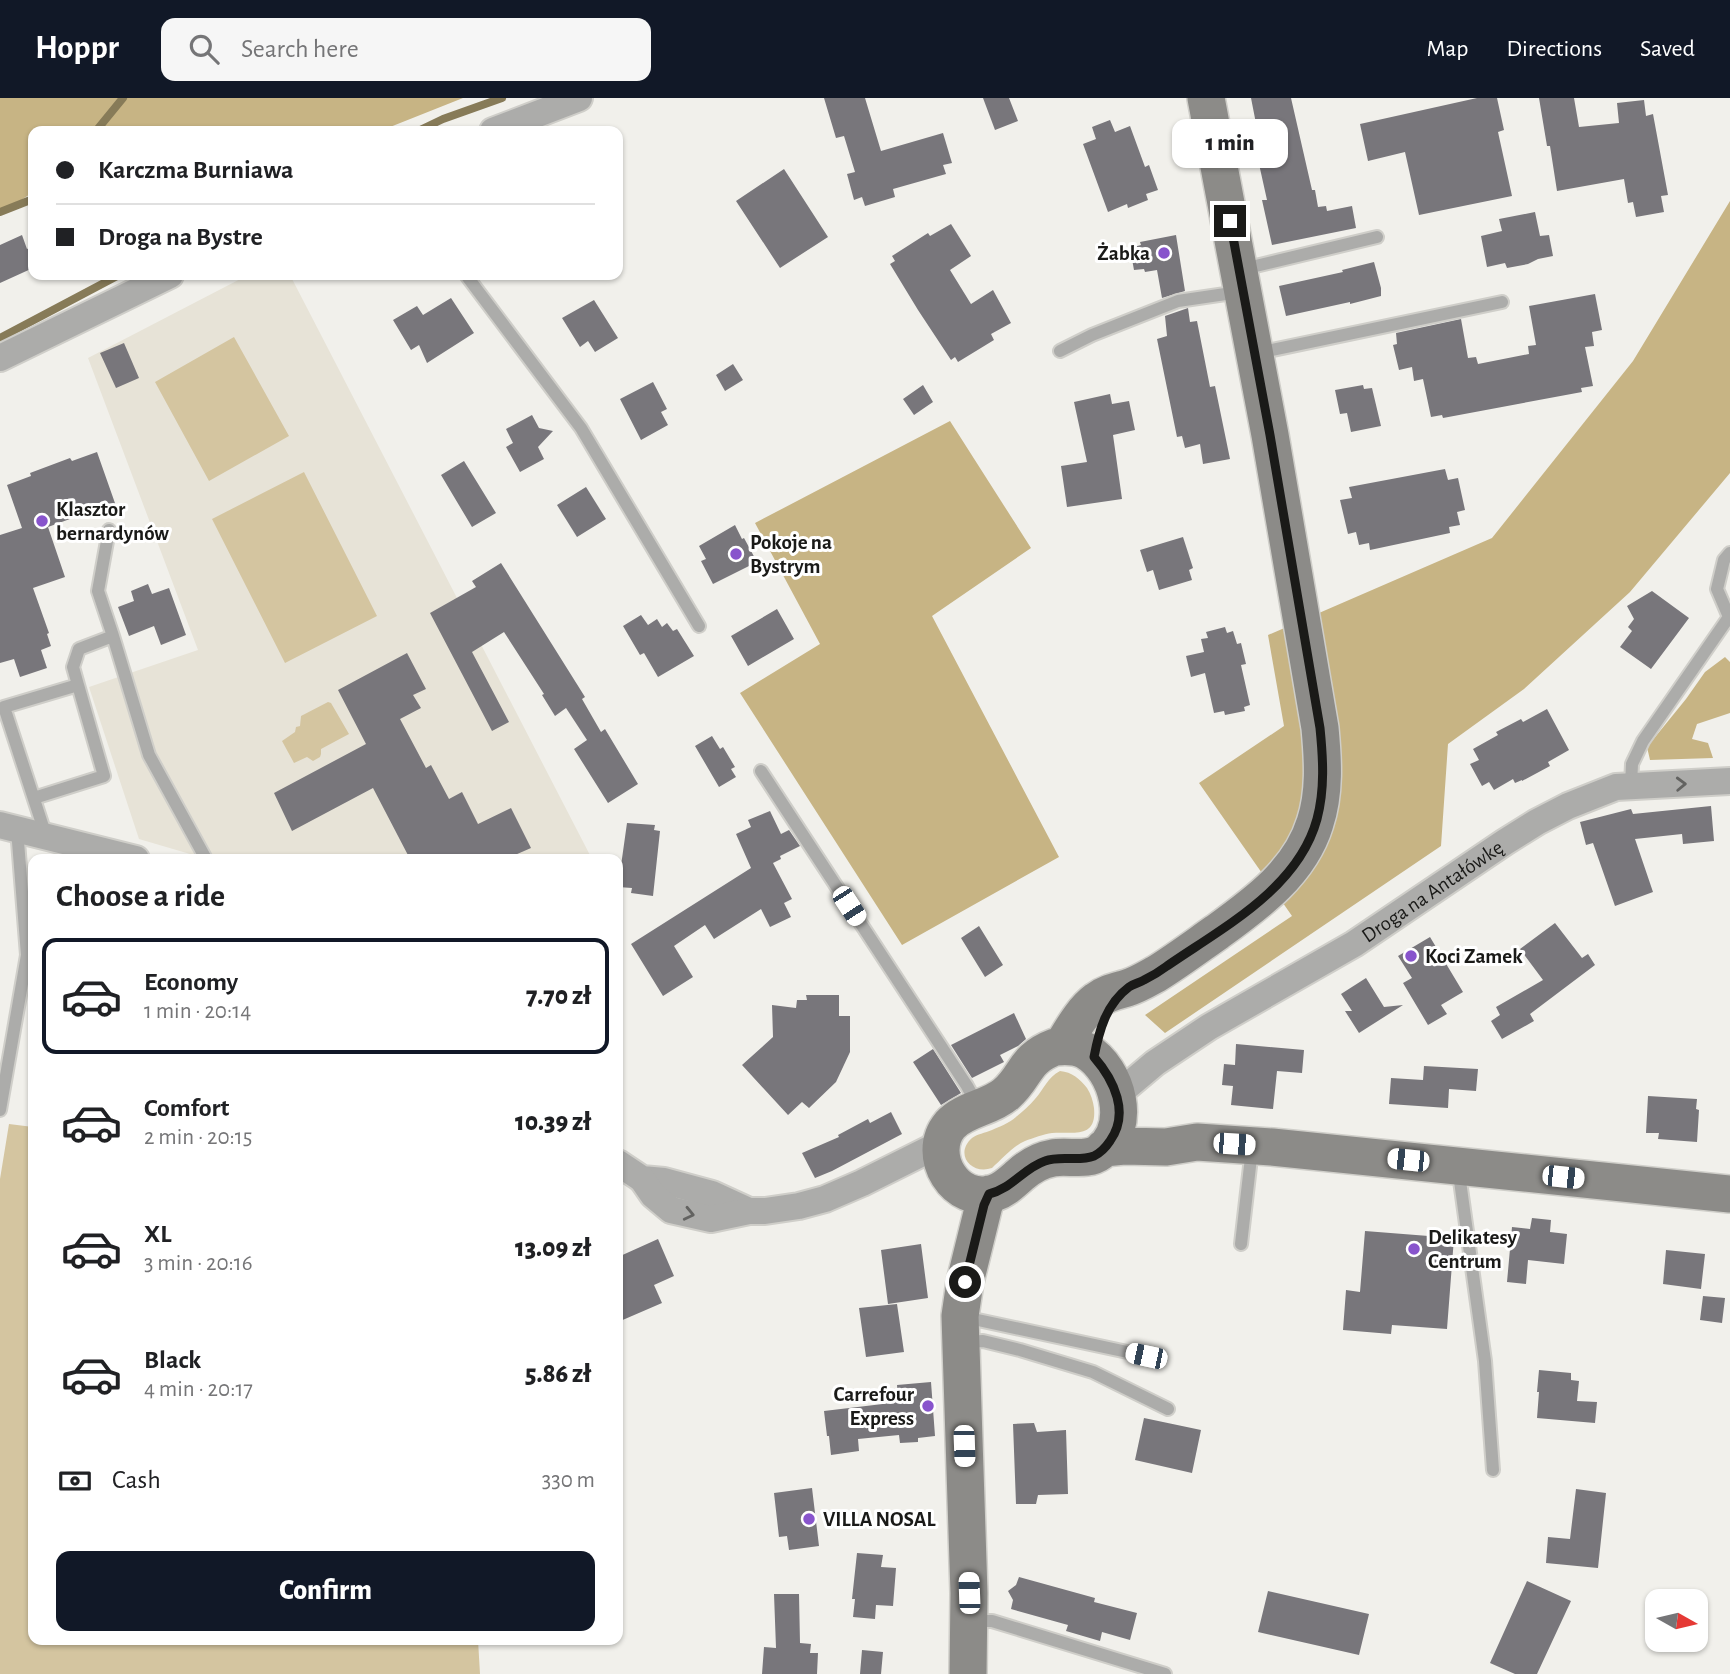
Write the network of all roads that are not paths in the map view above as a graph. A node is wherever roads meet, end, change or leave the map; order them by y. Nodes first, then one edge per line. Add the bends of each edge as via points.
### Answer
1 (579, 98) edge
2 (1206, 98) edge
3 (506, 126) edge
4 (1377, 237) dead end
5 (160, 280) edge
6 (470, 280) edge
7 (1241, 280) junction
8 (1503, 302) dead end
9 (1060, 351) dead end
10 (1254, 354) junction
11 (0, 358) edge
12 (109, 530) dead end
13 (1730, 553) edge
14 (699, 626) dead end
15 (113, 636) junction
16 (78, 685) junction
17 (761, 771) dead end
18 (1730, 781) edge
19 (1631, 785) junction
20 (34, 798) junction
21 (8, 827) edge
22 (46, 837) junction
23 (116, 854) edge
24 (203, 854) edge
25 (1099, 1077) junction
26 (979, 1109) junction
27 (0, 1110) edge
28 (1192, 1143) junction
29 (1253, 1145) junction
30 (1104, 1148) junction
31 (623, 1166) edge
32 (1461, 1166) junction
33 (960, 1173) junction
34 (1730, 1194) edge
35 (1241, 1244) dead end
36 (962, 1313) junction
37 (1146, 1356) dead end
38 (1168, 1409) dead end
39 (1493, 1470) dead end
40 (968, 1621) junction
41 (968, 1674) edge
42 (1165, 1674) edge

1 - 3 street
2 - 7 street
4 - 7 lane
5 - 11 street
6 - 14 lane via 581,428
7 - 9 lane via 1091,335
7 - 10 street
8 - 10 lane
10 - 25 street via 1320,728 1323,770 1319,811 1300,856 1271,890 1155,974 1097,1000 1081,1016
12 - 15 lane via 97,591
13 - 19 lane via 1717,589 1729,617 1643,741 1632,764
15 - 16 lane via 79,649 73,667
15 - 24 lane via 149,755
16 - 20 lane via 104,776
16 - 20 lane via 4,707
17 - 26 lane
19 -> 18 street, Droga na Antałówkę
19 - 25 street, Droga na Antałówkę via 1595,794 1538,822 1354,944 1155,1063
20 - 22 lane
21 - 22 street
21 - 27 lane via 27,955
22 - 23 street
25 - 26 street via 1055,1047 1039,1054 1005,1095
25 - 28 street via 1132,1122
25 - 30 street via 1117,1128
26 - 33 street via 954,1121 946,1132
28 - 29 street
28 - 30 street
29 - 32 street
29 - 35 lane
30 - 33 street via 1094,1156 1044,1161 1002,1190
31 - 33 street via 642,1179 712,1194 749,1211 799,1206 862,1182 907,1173
32 - 34 street
32 - 39 lane
33 - 36 street
36 - 37 lane
36 - 38 lane via 983,1341 1093,1372
36 - 40 street
40 - 41 street
40 - 42 lane via 992,1621

